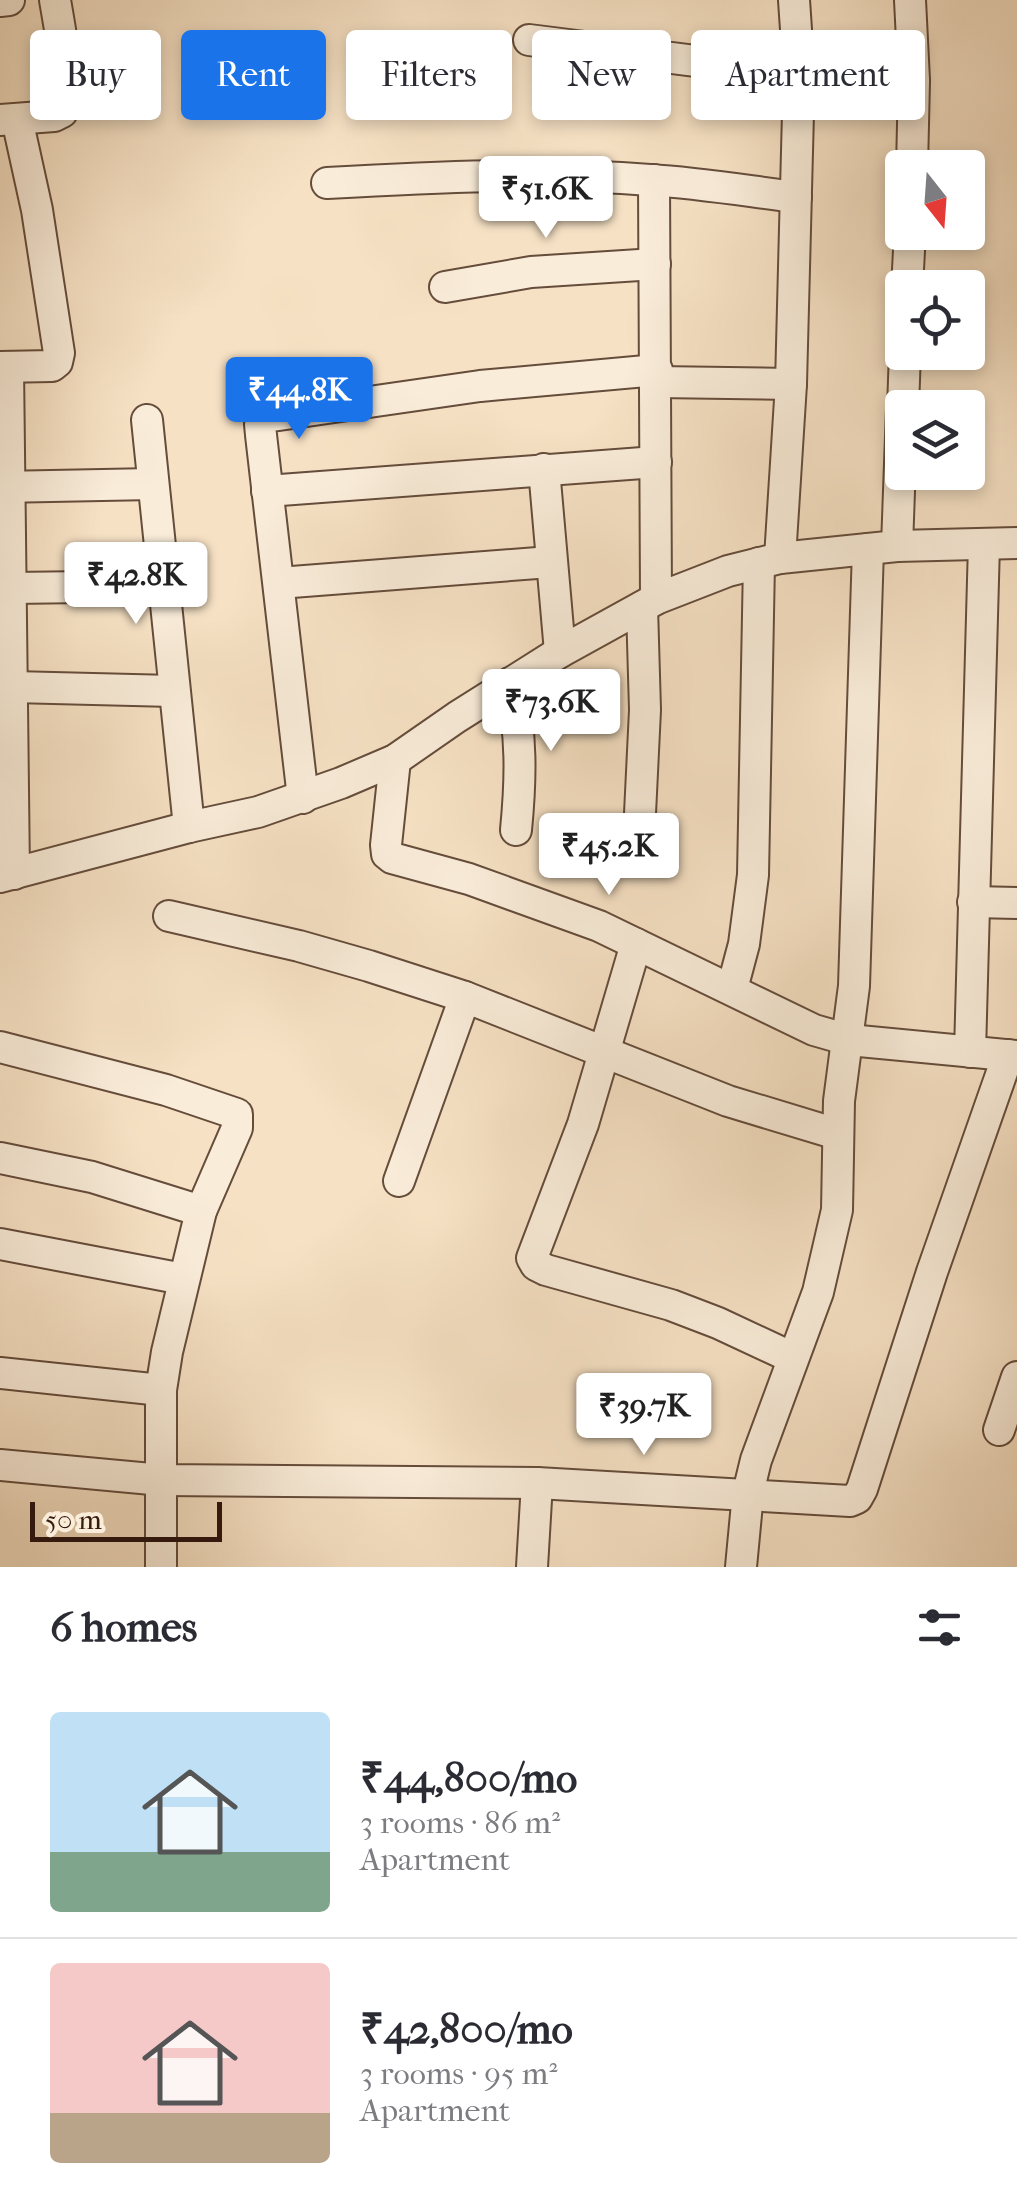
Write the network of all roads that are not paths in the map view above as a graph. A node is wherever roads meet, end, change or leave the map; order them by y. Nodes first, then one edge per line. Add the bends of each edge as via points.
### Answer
1 (8, 0) edge
2 (55, 0) edge
3 (794, 0) edge
4 (910, 0) edge
5 (0, 1) edge
6 (796, 30) edge
7 (530, 40) dead end
8 (691, 60) edge
9 (9, 120) edge
10 (798, 120) edge
11 (912, 150) edge
12 (654, 180) junction
13 (327, 183) dead end
14 (796, 197) junction
15 (655, 264) junction
16 (444, 287) dead end
17 (4, 367) edge
18 (657, 376) junction
19 (791, 384) junction
20 (147, 420) dead end
21 (656, 462) junction
22 (544, 469) junction
23 (153, 484) junction
24 (5, 487) edge
25 (267, 490) junction
26 (891, 490) edge
27 (1017, 543) edge
28 (984, 544) junction
29 (883, 548) junction
30 (770, 561) junction
31 (550, 562) junction
32 (279, 583) junction
33 (162, 586) junction
34 (12, 588) junction
35 (649, 603) junction
36 (560, 652) junction
37 (510, 683) junction
38 (14, 687) junction
39 (173, 692) junction
40 (395, 760) junction
41 (303, 798) junction
42 (189, 827) junction
43 (516, 830) dead end
44 (638, 855) dead end
45 (7, 875) edge
46 (973, 902) junction
47 (1017, 902) edge
48 (169, 916) dead end
49 (636, 944) junction
50 (732, 989) junction
51 (466, 997) junction
52 (849, 1040) junction
53 (0, 1048) edge
54 (605, 1051) junction
55 (970, 1052) junction
56 (1012, 1055) edge
57 (837, 1134) junction
58 (0, 1158) edge
59 (399, 1182) dead end
60 (201, 1211) junction
61 (0, 1244) edge
62 (184, 1279) junction
63 (793, 1358) junction
64 (0, 1373) edge
65 (1017, 1378) edge
66 (160, 1390) junction
67 (999, 1430) dead end
68 (0, 1466) edge
69 (162, 1480) junction
70 (537, 1483) junction
71 (748, 1493) junction
72 (161, 1567) edge
73 (532, 1567) edge
74 (741, 1567) edge

1 - 5 street
2 - 9 street via 62,112
3 - 6 street
4 - 11 street
7 - 8 street
9 - 17 street via 37,210 59,353 52,366
10 - 14 street
12 - 13 street via 454,176
12 - 14 street
12 - 15 street
14 - 19 street
15 - 16 street via 531,272
15 - 18 street
17 - 24 street
18 - 19 street
18 - 21 street
18 - 25 street via 480,386 265,417 260,435
19 - 30 street
20 - 23 street
21 - 22 street
21 - 35 street
22 - 25 street
22 - 31 street
23 - 24 street
23 - 33 street
24 - 34 street
25 - 32 street
26 - 29 street
27 - 28 street
28 - 29 street
28 - 46 street
29 - 30 street
29 - 52 street
30 - 35 street
30 - 50 street via 752,876
31 - 32 street
31 - 36 street
32 - 41 street
33 - 34 street
33 - 39 street
34 - 38 street
35 - 36 street
35 - 44 street
36 - 37 street
37 - 40 street
37 - 43 street via 521,751
38 - 39 street
38 - 45 street
39 - 42 street
40 - 41 street
40 - 49 street via 386,845 392,858 469,879
41 - 42 street
42 - 45 street
46 - 47 street
46 - 55 street
48 - 51 street via 299,946
49 - 50 street
49 - 54 street
50 - 52 street
51 - 54 street
51 - 59 street
52 - 55 street
52 - 57 street
53 - 60 street via 237,1114
54 - 57 street via 728,1102
54 - 63 street via 532,1258 536,1265 718,1322
55 - 56 street
56 - 71 street via 857,1498
57 - 63 street via 831,1245
58 - 60 street
60 - 62 street
61 - 62 street
62 - 66 street
63 - 71 street
64 - 66 street
65 - 67 street
66 - 69 street
68 - 69 street
69 - 70 street
69 - 72 street
70 - 71 street
70 - 73 street
71 - 74 street

